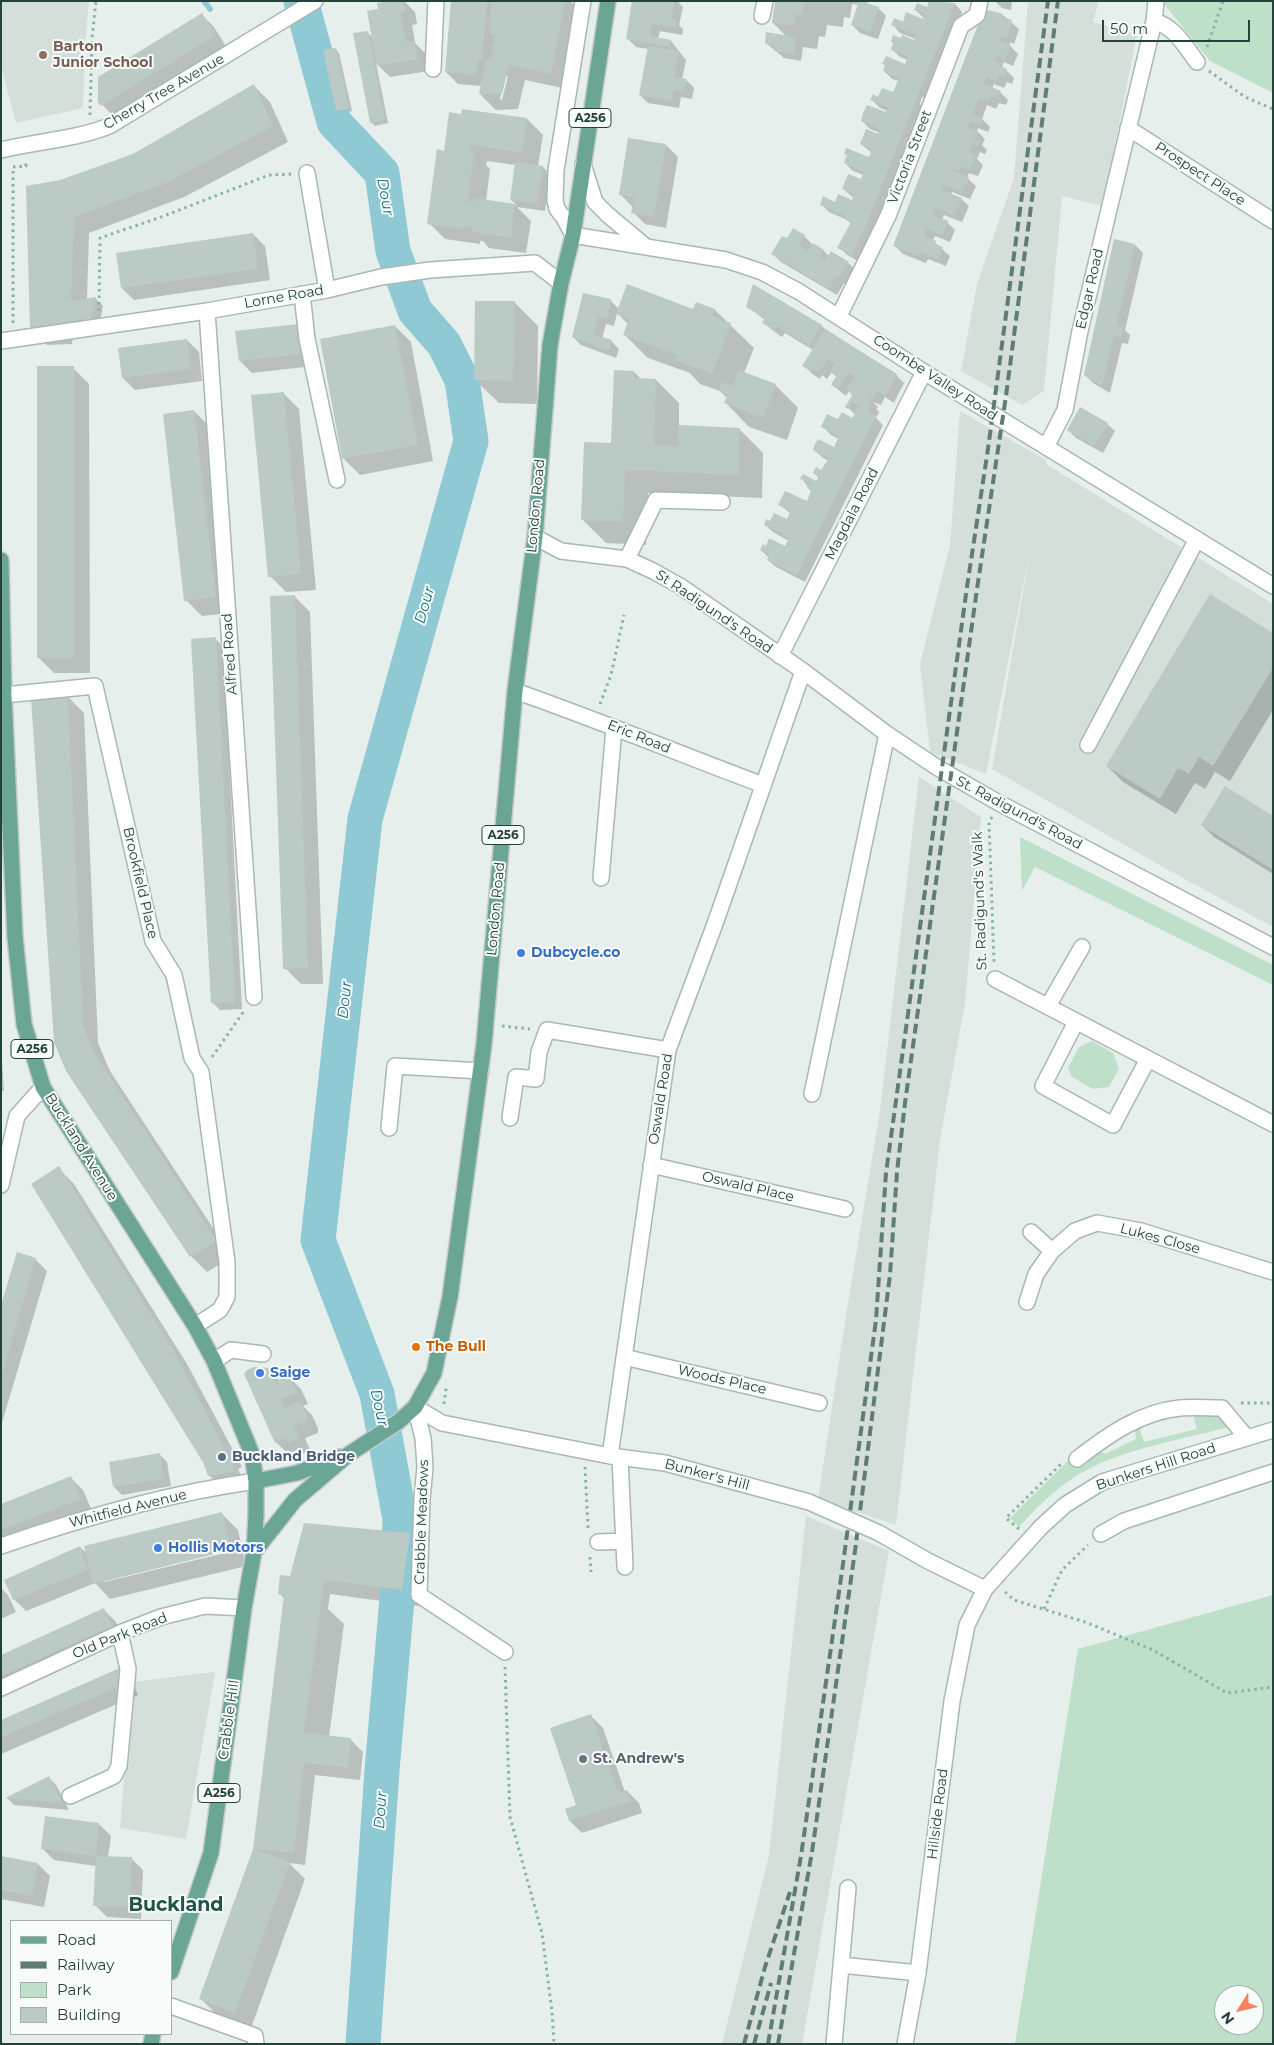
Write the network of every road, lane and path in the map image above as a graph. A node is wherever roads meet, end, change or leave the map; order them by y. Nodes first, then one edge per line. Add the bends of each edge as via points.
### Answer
1 (96, 1) edge
2 (315, 1) edge
3 (436, 1) edge
4 (583, 1) edge
5 (608, 1) edge
6 (1156, 1) edge
7 (1223, 1) edge
8 (979, 8) edge
9 (1154, 21) junction
10 (1197, 62) junction
11 (433, 69) dead end
12 (1273, 109) edge
13 (90, 115) dead end
14 (1128, 128) junction
15 (1, 150) edge
16 (583, 164) junction
17 (26, 166) dead end
18 (307, 173) joint
19 (1273, 221) edge
20 (573, 235) junction
21 (646, 246) junction
22 (561, 283) junction
23 (327, 290) junction
24 (302, 294) junction
25 (207, 311) junction
26 (839, 316) junction
27 (98, 326) junction
28 (13, 328) dead end
29 (1, 341) edge
30 (924, 372) junction
31 (1046, 447) junction
32 (337, 480) dead end
33 (722, 502) dead end
34 (534, 537) junction
35 (1197, 539) junction
36 (627, 559) junction
37 (1, 560) edge
38 (1273, 586) edge
39 (624, 615) dead end
40 (780, 656) junction
41 (803, 671) junction
42 (3, 689) edge
43 (515, 691) junction
44 (594, 719) junction
45 (614, 728) junction
46 (887, 734) junction
47 (1088, 746) dead end
48 (763, 785) junction
49 (989, 822) dead end
50 (601, 878) dead end
51 (1082, 947) dead end
52 (1273, 947) edge
53 (995, 979) joint
54 (254, 997) joint
55 (1048, 1006) junction
56 (1076, 1022) junction
57 (486, 1025) junction
58 (547, 1030) junction
59 (668, 1050) junction
60 (1148, 1059) junction
61 (481, 1071) junction
62 (201, 1072) junction
63 (43, 1087) junction
64 (812, 1094) dead end
65 (510, 1118) dead end
66 (1273, 1124) edge
67 (389, 1128) dead end
68 (651, 1165) junction
69 (1, 1185) edge
70 (845, 1210) dead end
71 (1030, 1232) dead end
72 (1052, 1251) junction
73 (1273, 1272) edge
74 (1027, 1302) dead end
75 (195, 1326) junction
76 (263, 1354) dead end
77 (624, 1357) junction
78 (214, 1361) junction
79 (819, 1403) dead end
80 (1273, 1403) edge
81 (415, 1407) junction
82 (1222, 1408) junction
83 (1273, 1430) edge
84 (1246, 1438) junction
85 (584, 1451) junction
86 (349, 1454) junction
87 (615, 1457) junction
88 (1077, 1459) joint
89 (1273, 1472) edge
90 (256, 1481) junction
91 (1006, 1518) dead end
92 (1101, 1534) joint
93 (624, 1540) junction
94 (592, 1541) junction
95 (1, 1546) edge
96 (254, 1552) junction
97 (625, 1567) dead end
98 (591, 1572) dead end
99 (988, 1585) junction
100 (244, 1608) junction
101 (1044, 1609) junction
102 (120, 1634) junction
103 (505, 1652) joint
104 (1273, 1687) edge
105 (1, 1688) edge
106 (70, 1796) dead end
107 (848, 1888) dead end
108 (841, 1965) junction
109 (172, 1969) edge
110 (918, 1973) junction
111 (172, 2006) edge
112 (256, 2044) edge
113 (554, 2044) edge
114 (834, 2044) edge
115 (905, 2044) edge

1 - 13 path
2 - 15 street, Cherry Tree Avenue via 109,126 89,134
3 - 11 street
4 - 20 street via 556,170 557,210
5 - 16 main road, London Road / A256
6 - 9 street, Edgar Road
7 - 10 path via 1206,52
8 - 26 street, Victoria Street via 961,26 888,216
9 - 10 street via 1176,33
9 - 14 street, Edgar Road
10 - 12 path via 1245,97
14 - 19 street, Prospect Place
14 - 31 street, Edgar Road via 1080,331 1065,410
16 - 20 main road, London Road / A256
16 - 21 street via 595,202
17 - 28 path via 13,167
18 - 23 street
18 - 27 path via 269,175 100,238
20 - 21 street, Coombe Valley Road
20 - 22 main road, London Road / A256
21 - 26 street, Coombe Valley Road via 726,260 762,272
22 - 23 street, Lorne Road via 535,263 430,270
22 - 34 main road, London Road / A256 via 550,345
23 - 24 street, Lorne Road
24 - 25 street, Lorne Road
24 - 32 street
25 - 27 street, Lorne Road
25 - 54 street, Alfred Road
26 - 30 street, Coombe Valley Road
27 - 29 street, Lorne Road
30 - 31 street, Coombe Valley Road
30 - 40 street, Magdala Road
31 - 35 street, Coombe Valley Road
33 - 36 street via 656,500
34 - 36 street, St Radigund's Road via 561,550
34 - 43 main road, London Road / A256
35 - 38 street, Coombe Valley Road
35 - 47 street
36 - 40 street, St Radigund's Road via 680,586
37 - 42 main road, Buckland Avenue / A256
39 - 44 path via 611,675
40 - 41 street, St. Radigund's Road
41 - 46 street, St. Radigund's Road
41 - 48 street, Oswald Road
42 - 62 street, Brookfield Place via 95,686 152,941 174,975 192,1058
42 - 63 main road, Buckland Avenue / A256 via 15,937 24,1024
43 - 44 street, Eric Road
43 - 57 main road, London Road / A256
44 - 45 street, Eric Road
45 - 48 street, Eric Road
45 - 50 street
46 - 52 street, St. Radigund's Road via 992,799
46 - 64 street
48 - 59 street, Oswald Road
49 - 53 path, St. Radigund's Walk
51 - 55 street
53 - 55 street
54 - 62 path
55 - 56 street
56 - 60 street
56 - 60 street via 1043,1086 1113,1125
57 - 58 path
57 - 61 main road, London Road / A256
58 - 59 street
58 - 65 street via 536,1079 516,1077
59 - 68 street, Oswald Road
60 - 66 street
61 - 67 street via 395,1066
61 - 81 main road, London Road / A256 via 448,1306 434,1373
62 - 75 street, Brookfield Place via 227,1262 227,1297 220,1310
63 - 69 street via 17,1116
63 - 75 main road, Buckland Avenue / A256
68 - 70 street, Oswald Place
68 - 77 street, Oswald Road
71 - 72 street
72 - 73 street, Lukes Close via 1075,1231 1097,1223 1141,1231
72 - 74 street, Lukes Close via 1036,1274
75 - 78 main road, Buckland Avenue / A256
76 - 78 street via 231,1350
77 - 79 street, Woods Place
77 - 87 street, Oswald Road
78 - 90 main road, Buckland Avenue / A256 via 252,1454
80 - 82 path via 1231,1403
81 - 85 street, Bunker's Hill via 442,1422
81 - 86 main road, London Road / A256
81 - 103 street, Crabble Meadows via 426,1467 419,1595
82 - 84 street
82 - 88 street via 1179,1408 1147,1416 1131,1422
83 - 84 street, Bunkers Hill Road
84 - 99 street, Bunkers Hill Road via 1102,1482 1065,1505
85 - 87 street, Bunker's Hill
85 - 94 path
86 - 90 main road, London Road / A256 via 297,1473
86 - 96 main road, London Road / A256 via 295,1500
87 - 93 street, Oswald Road
87 - 99 street, Bunker's Hill, bridge via 665,1463 809,1502 879,1533 928,1561
88 - 91 path via 1072,1454
89 - 92 street via 1124,1521
90 - 95 street, Whitfield Avenue via 133,1504
90 - 96 main road, Buckland Avenue / A256
92 - 101 path via 1062,1570
93 - 94 street
93 - 97 street, Oswald Road
94 - 98 path
96 - 100 main road, Crabble Hill / A256
99 - 101 path via 1014,1600
99 - 110 street, Hillside Road via 967,1625 952,1701
100 - 102 street, Old Park Road via 204,1606 160,1617
100 - 109 main road, Crabble Hill / A256 via 211,1853
101 - 104 path via 1153,1650 1227,1693
102 - 105 street, Old Park Road
102 - 106 street via 128,1669 119,1766 114,1776
103 - 113 path via 510,1817 542,1933
107 - 108 street
108 - 110 street
108 - 114 street
110 - 115 street, Hillside Road
111 - 112 street via 255,2036

